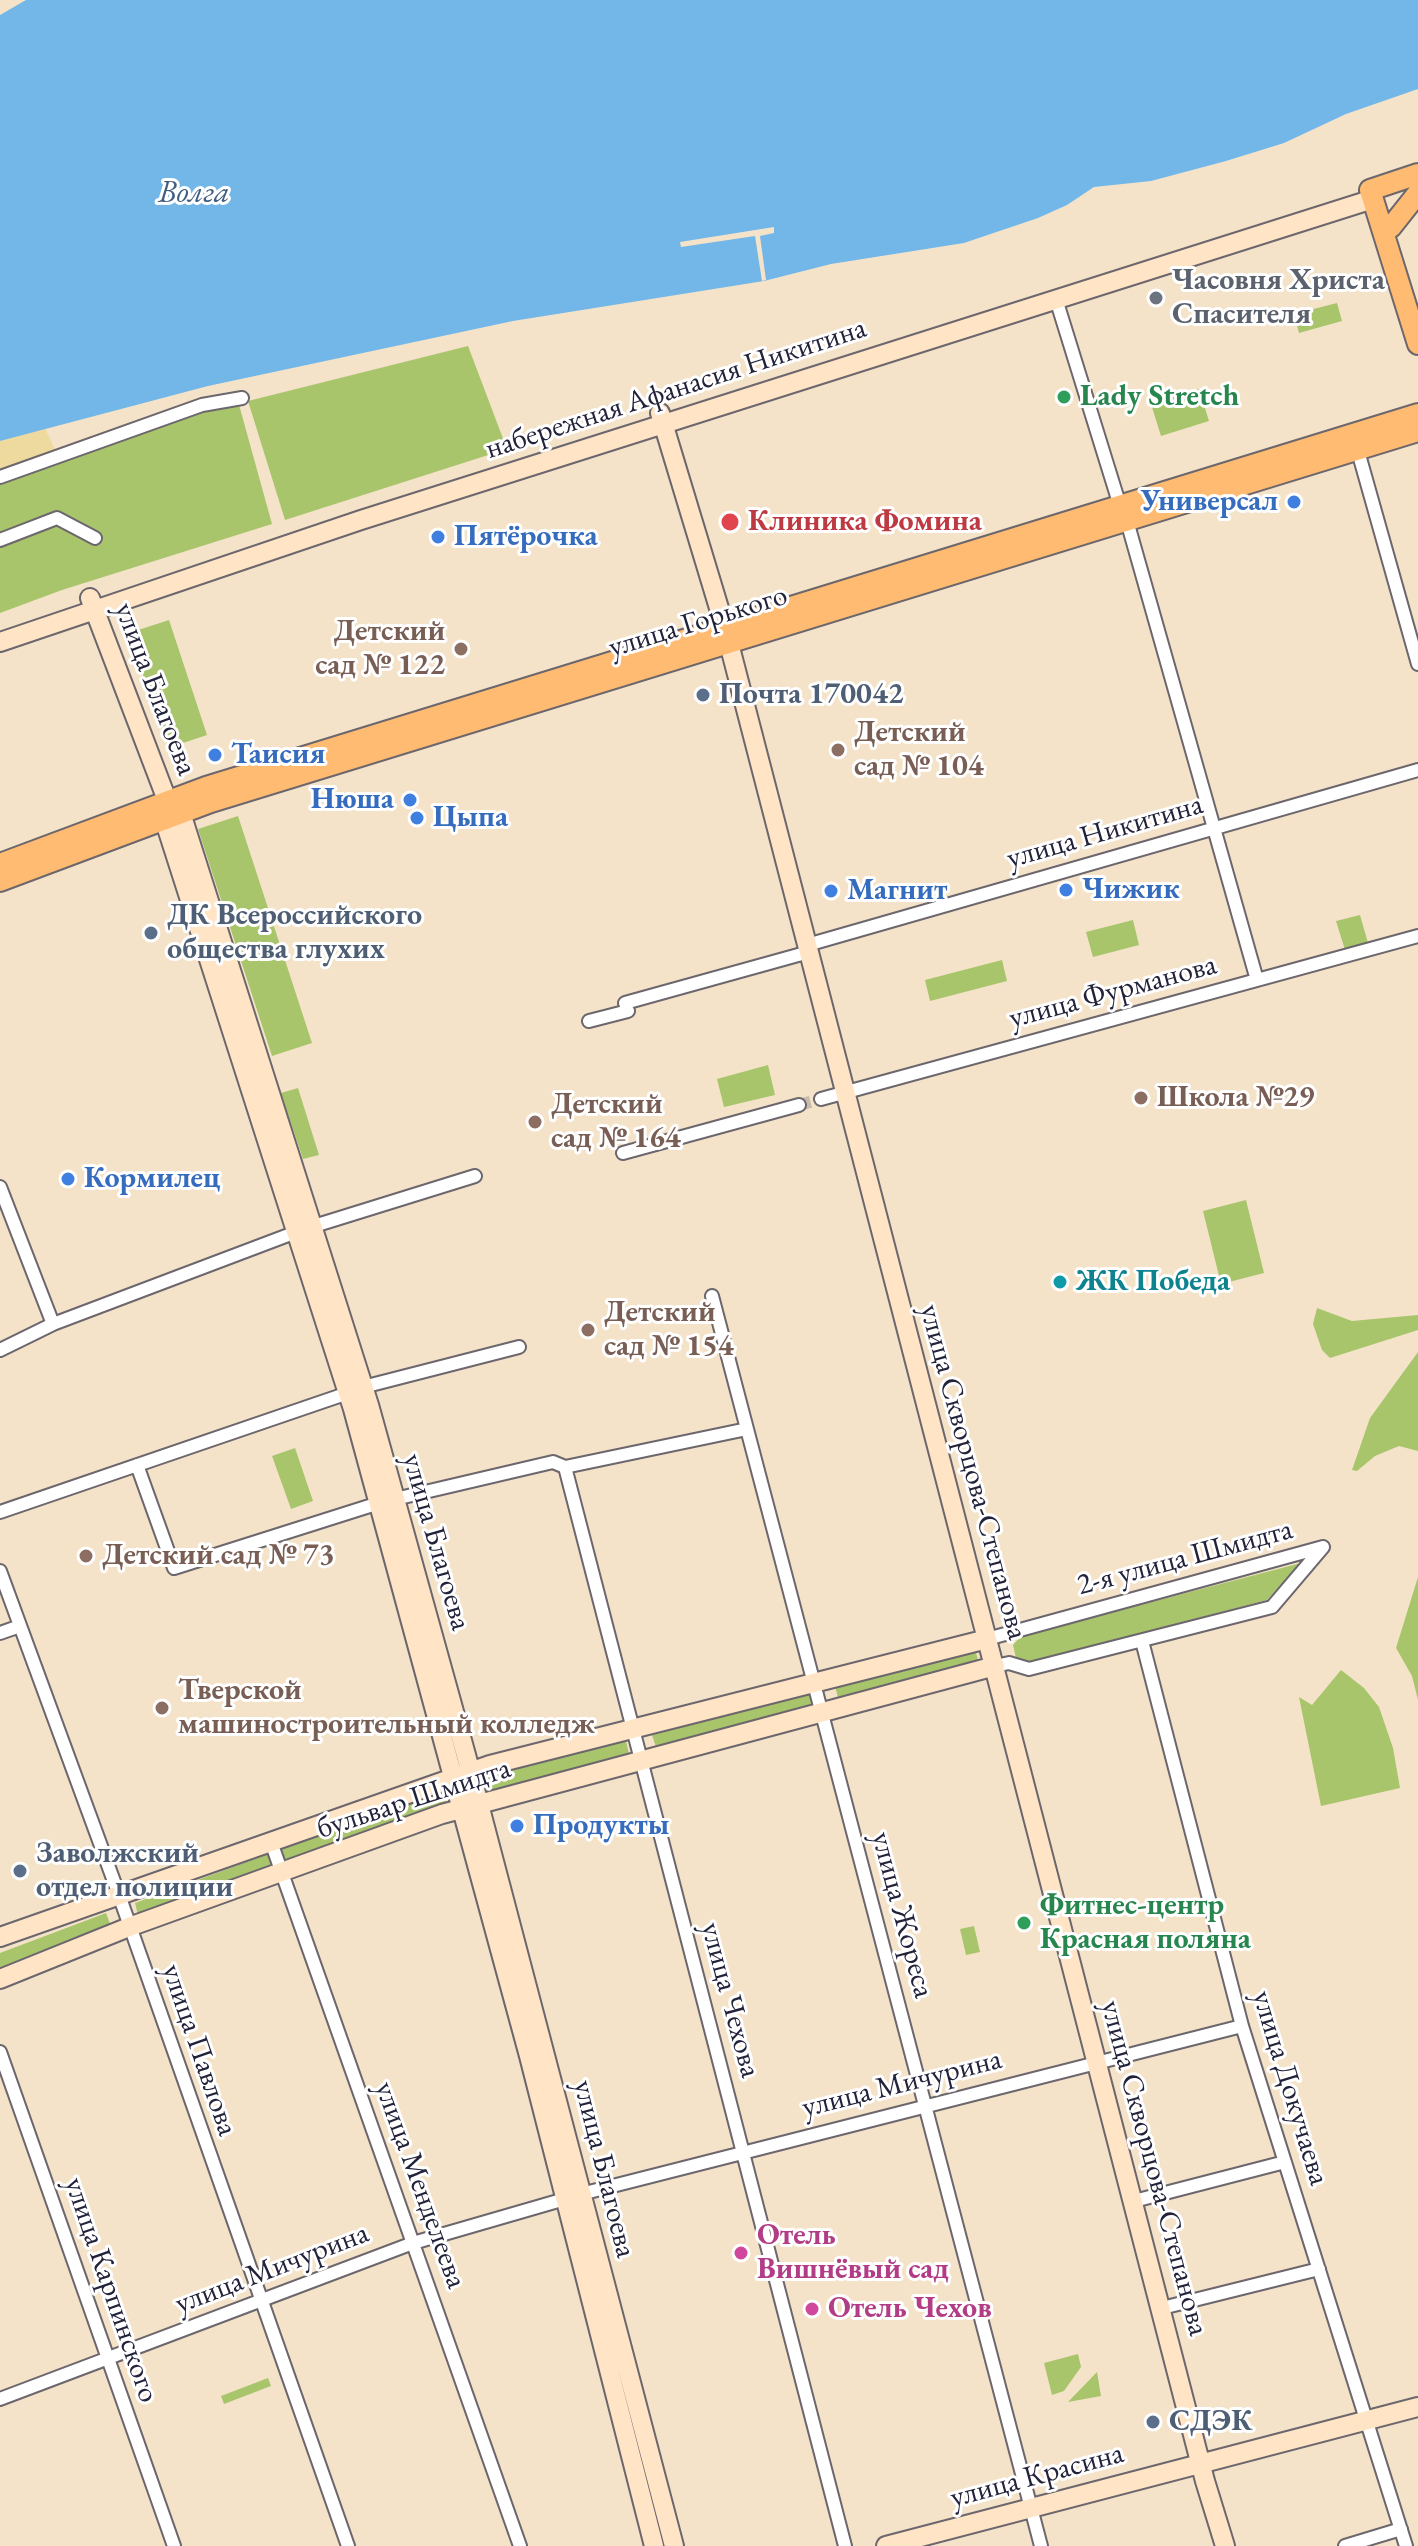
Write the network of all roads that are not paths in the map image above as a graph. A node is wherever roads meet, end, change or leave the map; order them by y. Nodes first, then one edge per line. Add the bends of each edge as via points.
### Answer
1 (1418, 174) edge
2 (1418, 184) edge
3 (1418, 193) edge
4 (1374, 195) junction
5 (1391, 227) junction
6 (1056, 299) junction
7 (1418, 313) edge
8 (1418, 344) edge
9 (242, 398) dead end
10 (1418, 414) edge
11 (662, 418) junction
12 (1418, 431) edge
13 (1355, 442) junction
14 (0, 477) edge
15 (1123, 514) junction
16 (95, 538) dead end
17 (0, 540) edge
18 (92, 603) junction
19 (0, 631) edge
20 (726, 636) junction
21 (0, 642) edge
22 (1418, 664) edge
23 (1418, 770) edge
24 (171, 811) junction
25 (1214, 829) junction
26 (0, 864) edge
27 (0, 881) edge
28 (1418, 936) edge
29 (808, 948) junction
30 (1257, 980) junction
31 (589, 1021) dead end
32 (845, 1092) junction
33 (821, 1099) tunnel mouth
34 (799, 1105) tunnel mouth
35 (623, 1153) dead end
36 (475, 1176) dead end
37 (0, 1187) edge
38 (306, 1228) junction
39 (712, 1296) dead end
40 (53, 1324) junction
41 (519, 1347) dead end
42 (0, 1350) edge
43 (356, 1390) junction
44 (747, 1429) junction
45 (137, 1465) junction
46 (565, 1467) junction
47 (387, 1501) junction
48 (0, 1512) edge
49 (0, 1571) edge
50 (20, 1626) junction
51 (0, 1633) edge
52 (987, 1639) junction
53 (1142, 1641) junction
54 (995, 1666) junction
55 (815, 1685) junction
56 (822, 1712) junction
57 (632, 1730) junction
58 (640, 1760) junction
59 (462, 1774) junction
60 (471, 1807) junction
61 (271, 1842) junction
62 (282, 1872) junction
63 (119, 1895) junction
64 (129, 1927) junction
65 (0, 1937) edge
66 (0, 1979) edge
67 (1242, 2026) junction
68 (0, 2052) edge
69 (1097, 2062) junction
70 (925, 2104) junction
71 (742, 2151) junction
72 (1285, 2162) junction
73 (573, 2197) junction
74 (1134, 2201) junction
75 (413, 2243) junction
76 (1319, 2269) junction
77 (261, 2301) junction
78 (1162, 2308) junction
79 (108, 2360) junction
80 (0, 2399) edge
81 (1418, 2407) edge
82 (1366, 2420) junction
83 (1201, 2461) junction
84 (1028, 2507) junction
85 (1401, 2529) junction
86 (174, 2546) edge
87 (348, 2546) edge
88 (520, 2546) edge
89 (654, 2546) edge
90 (674, 2546) edge
91 (845, 2546) edge
92 (886, 2546) edge
93 (1041, 2546) edge
94 (1225, 2546) edge
95 (1345, 2546) edge
96 (1406, 2546) edge

1 - 4 main road
2 - 4 main road
3 - 5 main road
4 - 5 main road
4 - 6 main road, набережная Афанасия Никитина
4 - 8 main road
4 - 11 main road, набережная Афанасия Никитина
5 - 7 main road
6 - 11 main road, набережная Афанасия Никитина
6 - 15 street
9 - 14 street via 202,405
10 - 13 main road, улица Горького
11 - 18 main road, набережная Афанасия Никитина
11 - 20 main road, улица Скворцова-Степанова
12 - 13 main road, улица Горького
13 - 15 main road, улица Горького
13 - 22 street
15 - 20 main road, улица Горького
15 - 25 street
16 - 17 street via 57,518
18 - 19 main road, набережная Афанасия Никитина
18 - 21 main road, набережная Афанасия Никитина
18 - 24 main road, улица Благоева
20 - 24 main road, улица Горького
20 - 29 main road, улица Скворцова-Степанова
23 - 25 street, улица Никитина
24 - 26 main road, улица Горького
24 - 27 main road, улица Горького
24 - 38 main road, улица Благоева
25 - 29 street, улица Никитина
25 - 30 street
28 - 30 street, улица Фурманова
29 - 31 street, улица Никитина via 625,1003 628,1011
29 - 32 main road, улица Скворцова-Степанова
30 - 32 street, улица Фурманова
32 - 33 street, улица Фурманова
32 - 52 main road, улица Скворцова-Степанова
34 - 35 street
36 - 38 street
37 - 40 street
38 - 40 street
38 - 43 main road, улица Благоева
39 - 44 street, улица Жореса
40 - 42 street
41 - 43 street
43 - 45 street
43 - 47 main road, улица Благоева
44 - 46 street
44 - 55 street, улица Жореса
45 - 47 street via 174,1568
45 - 48 street
46 - 47 street via 553,1462
46 - 57 street, улица Чехова
47 - 59 main road, улица Благоева
49 - 50 street, улица Павлова
50 - 51 street
50 - 63 street, улица Павлова
52 - 53 street, 2-я улица Шмидта via 1323,1547 1272,1607
52 - 54 main road, улица Скворцова-Степанова
52 - 55 main road, бульвар Шмидта
53 - 54 street, 2-я улица Шмидта via 1029,1669 1009,1663
53 - 67 street, улица Докучаева
54 - 56 main road, бульвар Шмидта
54 - 69 main road, улица Скворцова-Степанова
55 - 56 street, улица Жореса
55 - 57 main road, бульвар Шмидта
56 - 58 main road, бульвар Шмидта
56 - 70 street, улица Жореса
57 - 58 street, улица Чехова
57 - 59 main road, бульвар Шмидта
58 - 60 main road, бульвар Шмидта
58 - 71 street, улица Чехова
59 - 60 main road, улица Благоева
59 - 61 main road, бульвар Шмидта
60 - 62 main road, бульвар Шмидта
60 - 73 main road, улица Благоева
61 - 62 street, улица Менделеева
61 - 63 main road, бульвар Шмидта
62 - 64 main road, бульвар Шмидта
62 - 75 street, улица Менделеева
63 - 64 street, улица Павлова
63 - 65 main road, бульвар Шмидта
64 - 66 main road, бульвар Шмидта
64 - 77 street, улица Павлова
67 - 69 street, улица Мичурина
67 - 72 street, улица Докучаева
68 - 79 street, улица Карпинского
69 - 70 street, улица Мичурина
69 - 74 main road, улица Скворцова-Степанова
70 - 71 street, улица Мичурина
70 - 84 street, улица Жореса
71 - 73 street, улица Мичурина
71 - 91 street, улица Чехова
72 - 74 street
72 - 76 street, улица Докучаева
73 - 75 street, улица Мичурина
73 - 89 main road, улица Благоева
73 - 90 main road, улица Благоева
74 - 78 main road, улица Скворцова-Степанова
75 - 77 street, улица Мичурина
75 - 88 street, улица Менделеева
76 - 78 street
76 - 82 street, улица Докучаева
77 - 79 street, улица Мичурина
77 - 87 street, улица Павлова
78 - 83 main road, улица Скворцова-Степанова
79 - 80 street, улица Мичурина
79 - 86 street, улица Карпинского
81 - 82 main road, улица Красина
82 - 83 main road, улица Красина
82 - 85 street, улица Докучаева
83 - 84 main road, улица Красина
83 - 94 main road, улица Скворцова-Степанова
84 - 92 main road, улица Красина
84 - 93 street, улица Жореса
85 - 95 street
85 - 96 street, улица Докучаева

